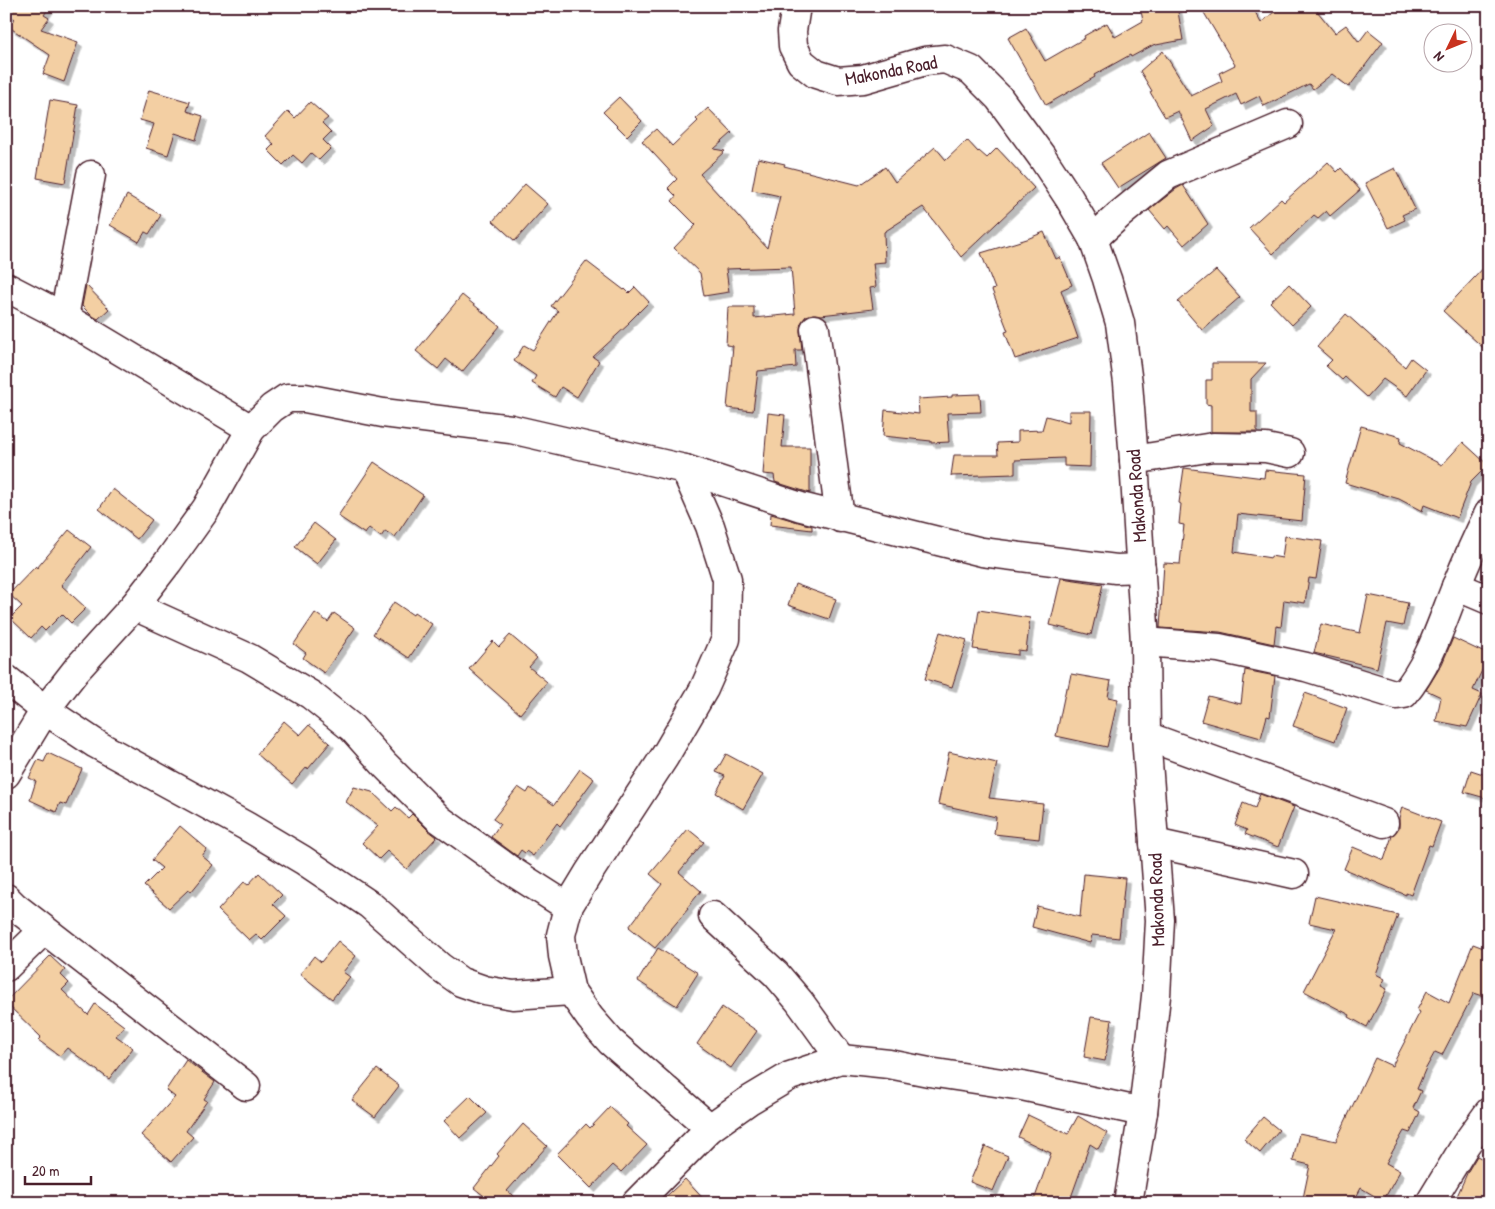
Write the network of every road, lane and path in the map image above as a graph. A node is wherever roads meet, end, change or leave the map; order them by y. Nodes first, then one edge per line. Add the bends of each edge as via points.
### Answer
1 (796, 6) edge
2 (1288, 124) dead end
3 (91, 175) dead end
4 (1093, 239) junction
5 (6, 287) edge
6 (64, 318) junction
7 (815, 329) dead end
8 (251, 429) junction
9 (1290, 453) dead end
10 (1134, 460) junction
11 (685, 468) junction
12 (1489, 513) edge
13 (840, 518) junction
14 (1141, 568) junction
15 (1456, 586) junction
16 (1489, 600) edge
17 (134, 606) junction
18 (1145, 642) junction
19 (6, 679) edge
20 (45, 710) junction
21 (1146, 736) junction
22 (6, 774) edge
23 (1384, 823) dead end
24 (1154, 843) junction
25 (1294, 874) dead end
26 (6, 898) edge
27 (568, 907) junction
28 (714, 916) dead end
29 (44, 930) junction
30 (6, 967) edge
31 (571, 991) junction
32 (841, 1059) junction
33 (246, 1086) dead end
34 (1143, 1112) junction
35 (1489, 1112) edge
36 (710, 1128) junction
37 (636, 1203) edge
38 (1128, 1203) edge
39 (1430, 1203) edge

1 - 4 street, Makonda Road via 793,46 801,62 816,74 838,81 863,79 925,61 945,59 971,70 999,98 1042,157
2 - 4 street via 1168,175
3 - 6 street
4 - 10 street, Makonda Road via 1120,323
5 - 6 street
6 - 8 street
7 - 13 street
8 - 11 street via 287,398 306,398 383,413 511,429
8 - 17 street via 206,509
9 - 10 street via 1266,448 1212,447
10 - 14 street, Makonda Road
11 - 13 street
11 - 27 street via 710,526 727,579 726,639 704,689 665,756
12 - 15 street
13 - 14 street via 982,552 1116,569
14 - 18 street, Makonda Road
15 - 16 street
15 - 18 street via 1434,644 1404,694 1397,695 1306,666 1219,648
17 - 20 street
17 - 27 street via 249,658 311,695 352,728 439,819
18 - 21 street, Makonda Road
19 - 20 street
20 - 22 street
20 - 31 street via 96,744 303,860 370,906 461,982 513,995
21 - 23 street
21 - 24 street, Makonda Road
24 - 25 street
24 - 34 street, Makonda Road via 1160,920 1156,996
26 - 29 street
27 - 31 street via 561,935
28 - 32 street via 776,974
29 - 30 street
29 - 33 street
31 - 36 street via 611,1042
32 - 34 street via 1022,1086
32 - 36 street via 790,1076
34 - 38 street, Makonda Road
35 - 39 street
36 - 37 street

